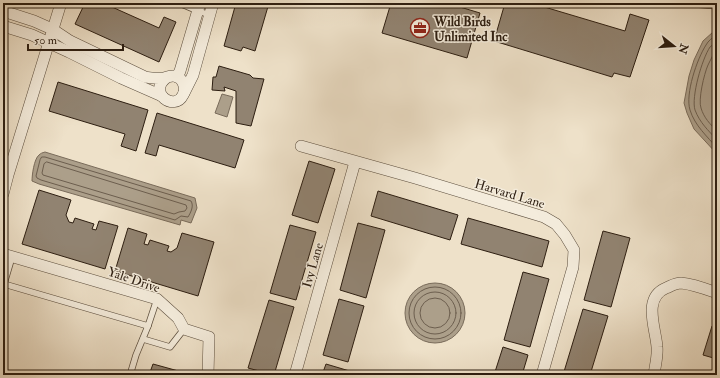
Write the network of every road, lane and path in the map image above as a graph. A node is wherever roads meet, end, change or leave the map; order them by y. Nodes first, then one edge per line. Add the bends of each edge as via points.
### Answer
1 (61, 3) edge
2 (179, 3) edge
3 (213, 3) edge
4 (693, 4) dead end
5 (717, 6) edge
6 (199, 7) edge
7 (3, 11) edge
8 (210, 15) junction
9 (3, 26) edge
10 (52, 29) junction
11 (48, 42) junction
12 (171, 77) junction
13 (184, 93) junction
14 (162, 96) junction
15 (301, 146) dead end
16 (355, 162) junction
17 (3, 194) edge
18 (8, 255) edge
19 (717, 293) edge
20 (157, 299) junction
21 (148, 326) junction
22 (184, 328) junction
23 (143, 340) junction
24 (130, 375) edge
25 (208, 375) edge
26 (295, 375) edge
27 (542, 375) edge
28 (654, 375) edge

1 - 10 street
2 - 6 lane
3 - 8 street
4 - 5 lane
6 - 8 lane
6 - 12 street via 180,71
7 - 10 street
8 - 13 street via 192,76
9 - 11 street
10 - 11 street
10 - 12 street via 70,41 145,77
11 - 14 street
11 - 17 street
12 - 13 street via 183,82
12 - 14 street via 163,80 160,88
13 - 14 street via 172,102
15 - 16 street, Harvard Lane
16 - 26 street, Ivy Lane
16 - 27 street, Harvard Lane via 544,217 556,224 574,250 573,267
18 - 20 street, Yale Drive
18 - 21 lane via 4,284
19 - 28 street via 680,283 662,289 655,297 651,311 657,348
20 - 21 lane
20 - 22 street, Yale Drive via 178,318
21 - 23 lane
22 - 23 lane via 170,347
22 - 25 street via 209,337
23 - 24 lane

